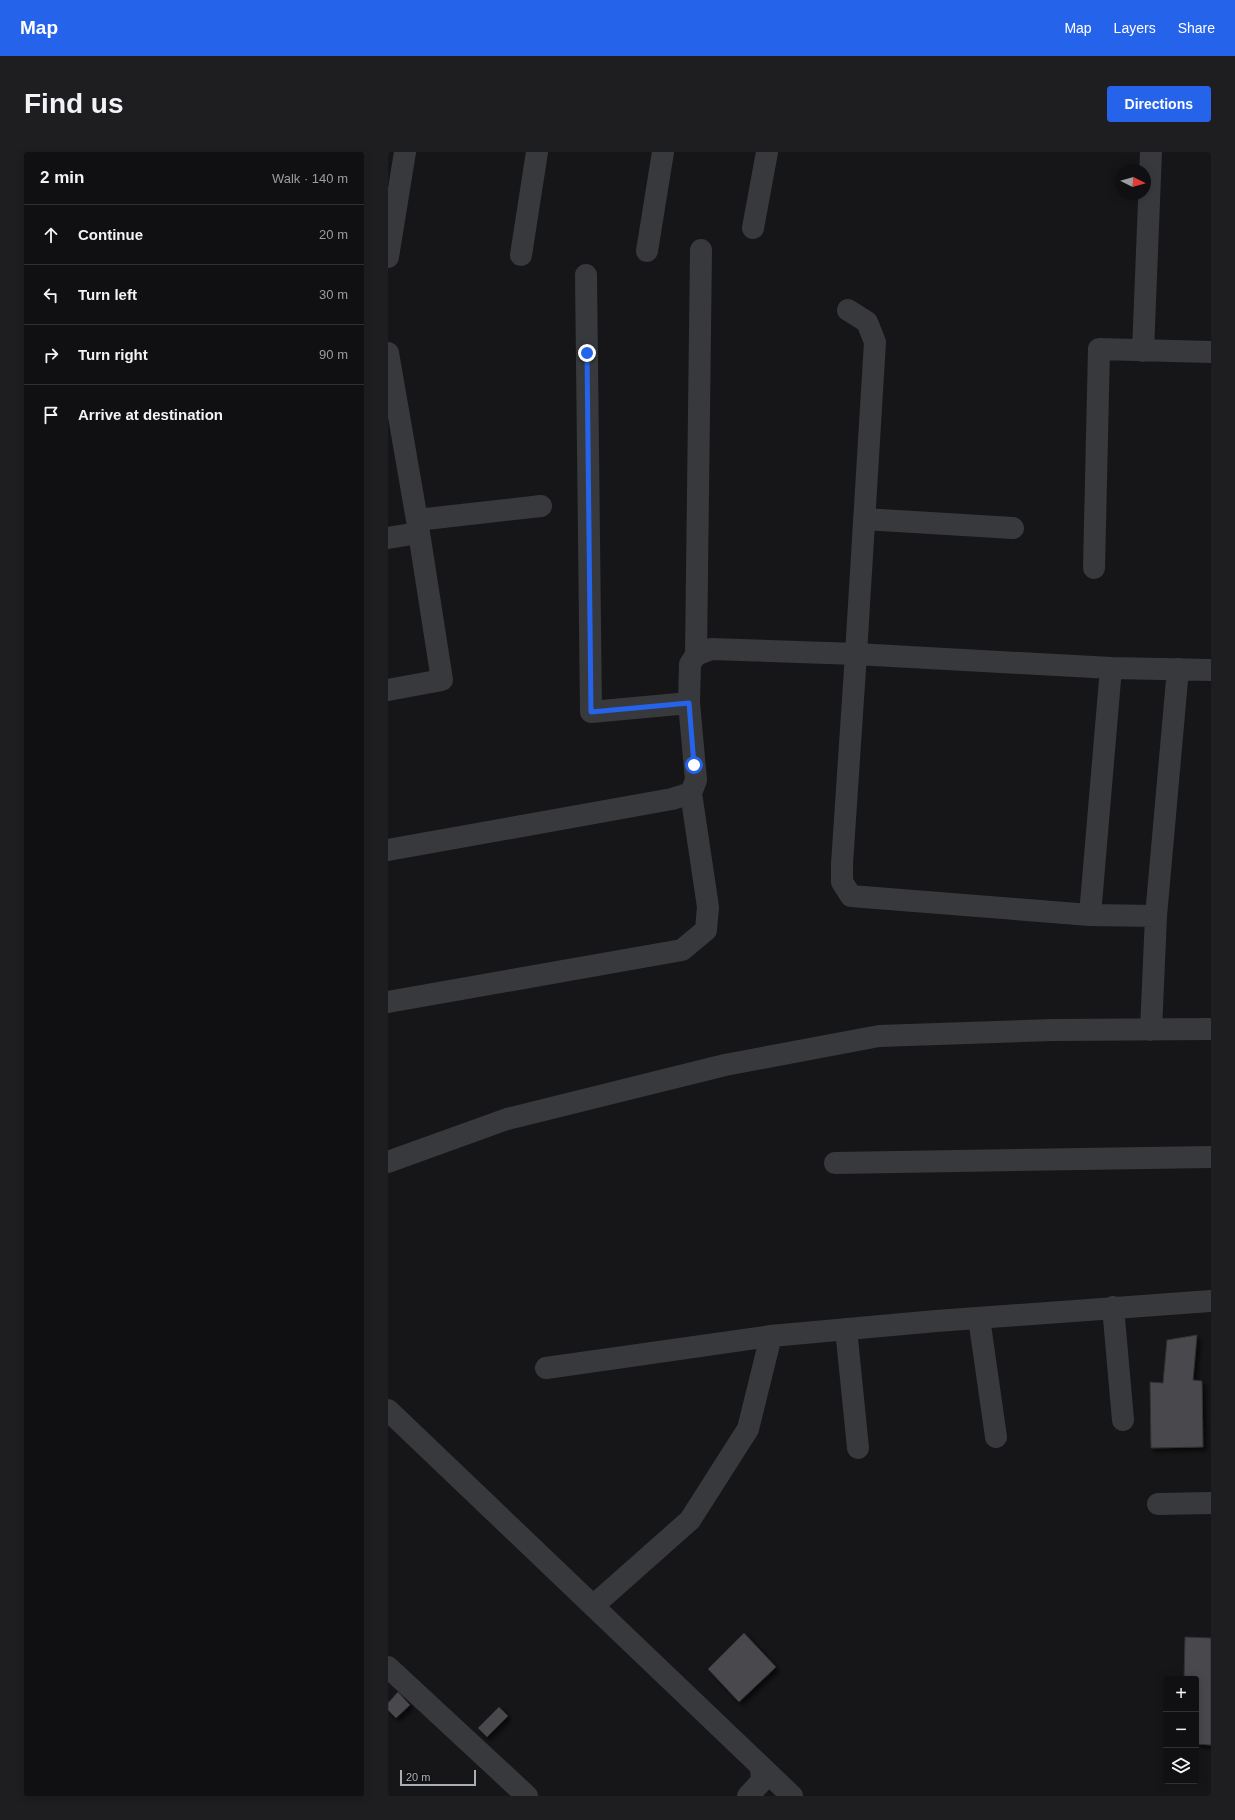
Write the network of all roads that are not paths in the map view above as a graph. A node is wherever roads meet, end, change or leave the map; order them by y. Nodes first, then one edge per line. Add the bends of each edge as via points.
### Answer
1 (537, 152) edge
2 (663, 152) edge
3 (767, 152) edge
4 (1151, 152) edge
5 (398, 161) edge
6 (753, 228) dead end
7 (701, 250) dead end
8 (647, 251) dead end
9 (521, 255) dead end
10 (388, 257) edge
11 (586, 275) dead end
12 (848, 310) dead end
13 (1143, 351) junction
14 (1211, 352) edge
15 (389, 366) edge
16 (541, 506) dead end
17 (864, 519) junction
18 (418, 527) junction
19 (1013, 528) dead end
20 (388, 538) edge
21 (1094, 568) dead end
22 (856, 654) junction
23 (696, 655) junction
24 (1111, 668) junction
25 (1178, 669) junction
26 (1211, 670) edge
27 (388, 690) edge
28 (689, 703) junction
29 (691, 793) junction
30 (388, 850) edge
31 (1090, 915) junction
32 (1156, 916) junction
33 (388, 1002) edge
34 (1211, 1029) edge
35 (1151, 1030) junction
36 (1211, 1157) edge
37 (388, 1162) edge
38 (835, 1163) dead end
39 (1211, 1301) edge
40 (1113, 1307) junction
41 (979, 1318) junction
42 (846, 1329) junction
43 (771, 1336) junction
44 (546, 1368) dead end
45 (388, 1410) edge
46 (1123, 1420) dead end
47 (996, 1437) dead end
48 (858, 1448) dead end
49 (1211, 1503) edge
50 (1158, 1504) dead end
51 (593, 1606) junction
52 (388, 1667) edge
53 (761, 1768) junction
54 (527, 1796) edge
55 (748, 1796) edge
56 (792, 1796) edge

1 - 9 street
2 - 8 street
3 - 6 street
4 - 13 street
5 - 10 street
7 - 23 street
11 - 28 street via 591,712
12 - 17 street via 867,322 875,342
13 - 14 street
13 - 21 street via 1099,349
15 - 18 street
16 - 18 street
17 - 19 street
17 - 22 street
18 - 20 street
18 - 27 street via 442,680
22 - 23 street via 711,649
22 - 24 street
22 - 31 street via 842,864 842,882 850,896
23 - 28 street via 690,664
24 - 25 street
24 - 31 street
25 - 26 street
25 - 32 street
28 - 29 street via 696,780
29 - 30 street via 672,799
29 - 33 street via 708,907 706,930 682,950
31 - 32 street
32 - 35 street
34 - 35 street
35 - 37 street via 1052,1030 872,1038 725,1065 507,1119
36 - 38 street
39 - 40 street
40 - 41 street
40 - 46 street
41 - 42 street
41 - 47 street
42 - 43 street
42 - 48 street
43 - 44 street
43 - 51 street via 748,1430 690,1520
45 - 51 street
49 - 50 street
51 - 53 street
52 - 54 street
53 - 55 street via 762,1781
53 - 56 street

